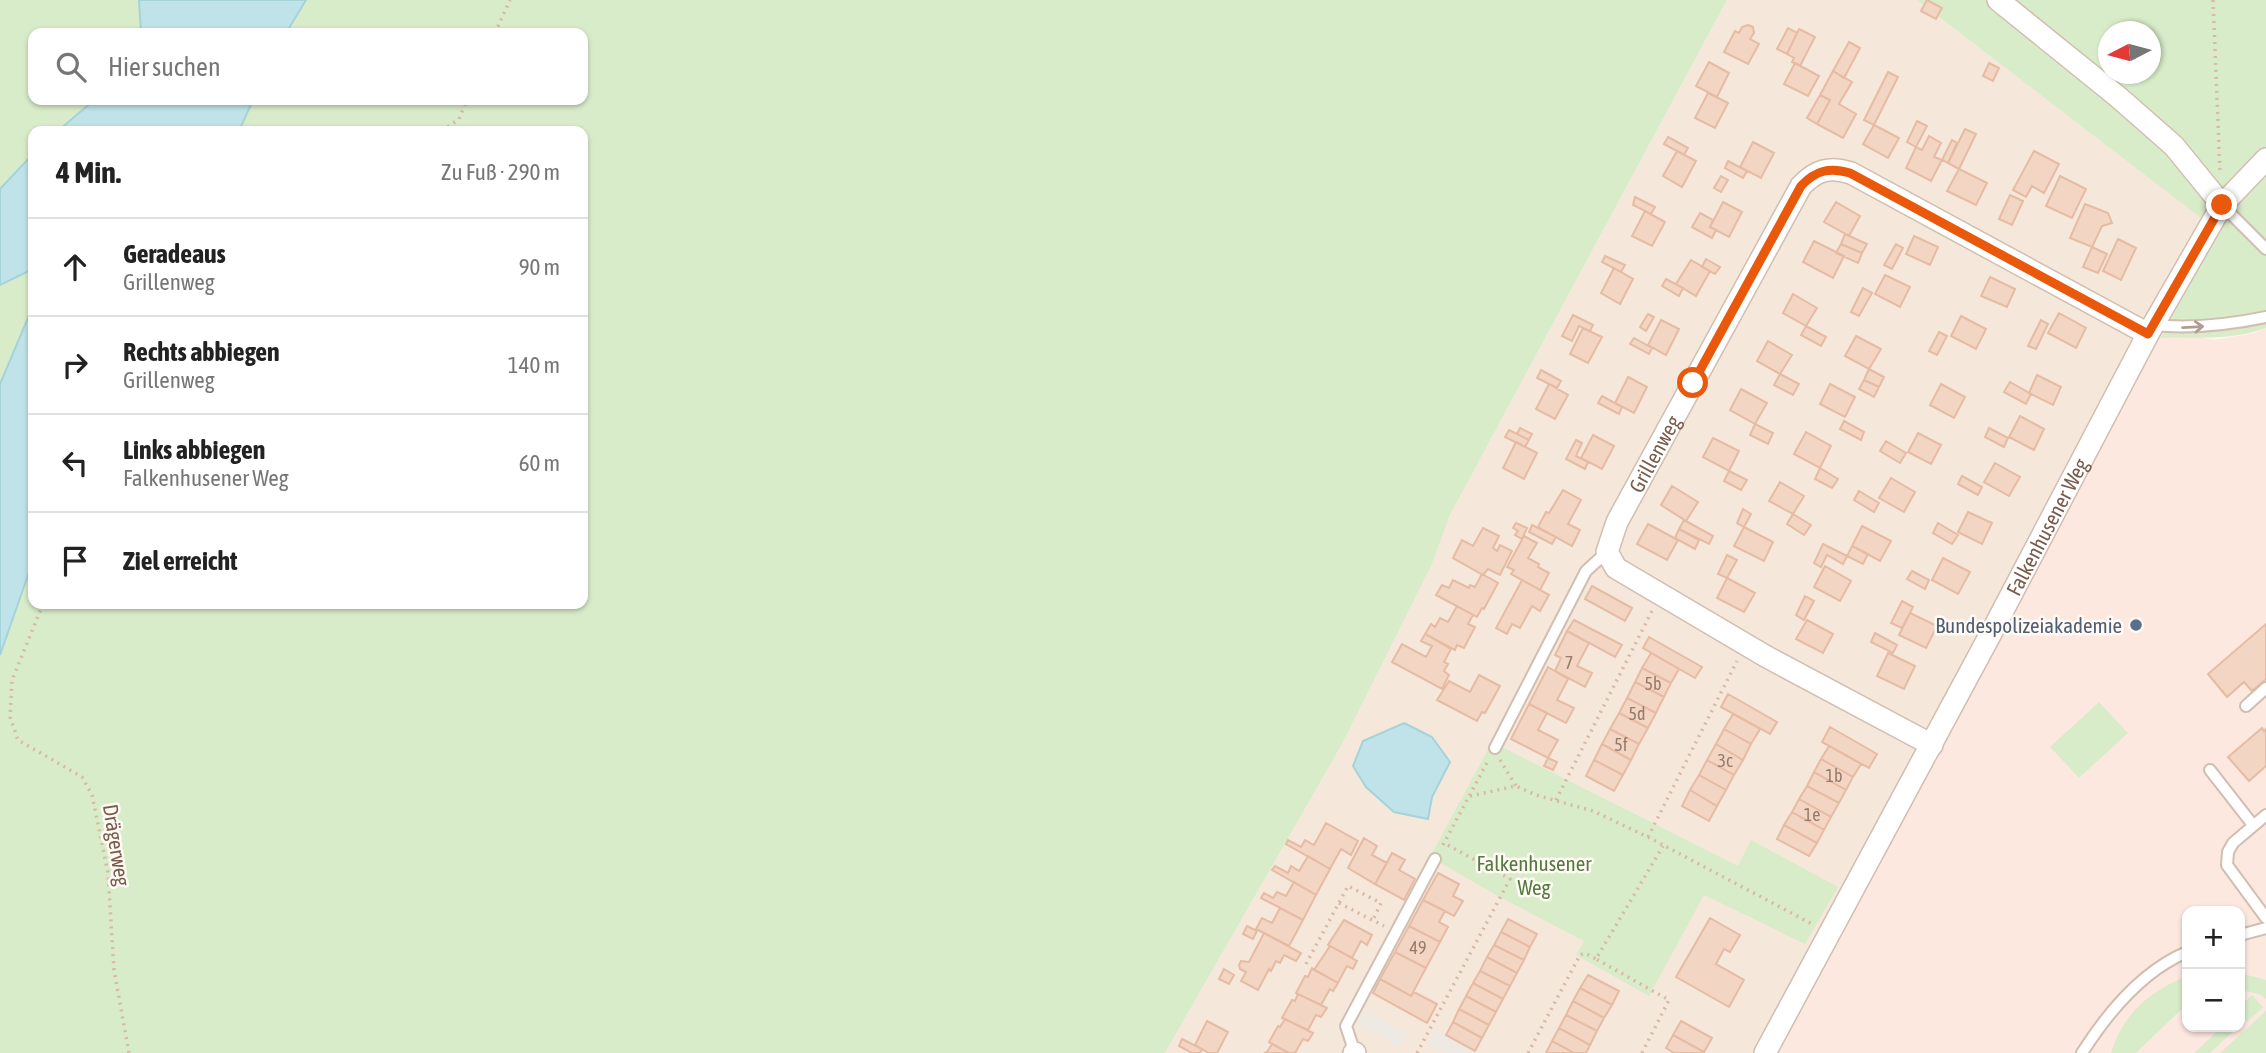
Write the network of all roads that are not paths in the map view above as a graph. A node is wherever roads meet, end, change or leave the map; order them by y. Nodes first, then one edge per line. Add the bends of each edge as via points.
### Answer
1 (1998, 0) edge
2 (2266, 159) edge
3 (2222, 205) junction
4 (2266, 249) edge
5 (2266, 317) edge
6 (2150, 330) junction
7 (1607, 552) junction
8 (2266, 688) edge
9 (2246, 706) dead end
10 (1931, 745) junction
11 (1495, 748) road end
12 (2210, 770) dead end
13 (2266, 815) edge
14 (2253, 825) junction
15 (1435, 859) road end
16 (2266, 918) edge
17 (2266, 928) edge
18 (2245, 934) edge
19 (2182, 954) edge
20 (1355, 1053) edge
21 (1765, 1053) edge
22 (2082, 1053) edge

1 - 3 street via 2174,146
2 - 3 street, Falkenhusener Weg
3 - 4 lane
3 - 6 street, Falkenhusener Weg
6 -> 5 lane
6 - 7 street, Grillenweg via 1850,173 1838,169 1818,172 1795,197 1617,522
6 - 10 street, Falkenhusener Weg
7 - 10 street via 1616,568 1661,595
7 - 11 lane via 1586,571
8 - 9 lane
10 - 21 street, Falkenhusener Weg
12 - 14 lane
13 - 14 lane
14 - 16 lane via 2233,843 2227,865
15 - 20 lane via 1346,1026
17 - 18 lane
19 - 22 lane via 2152,972 2117,1004

